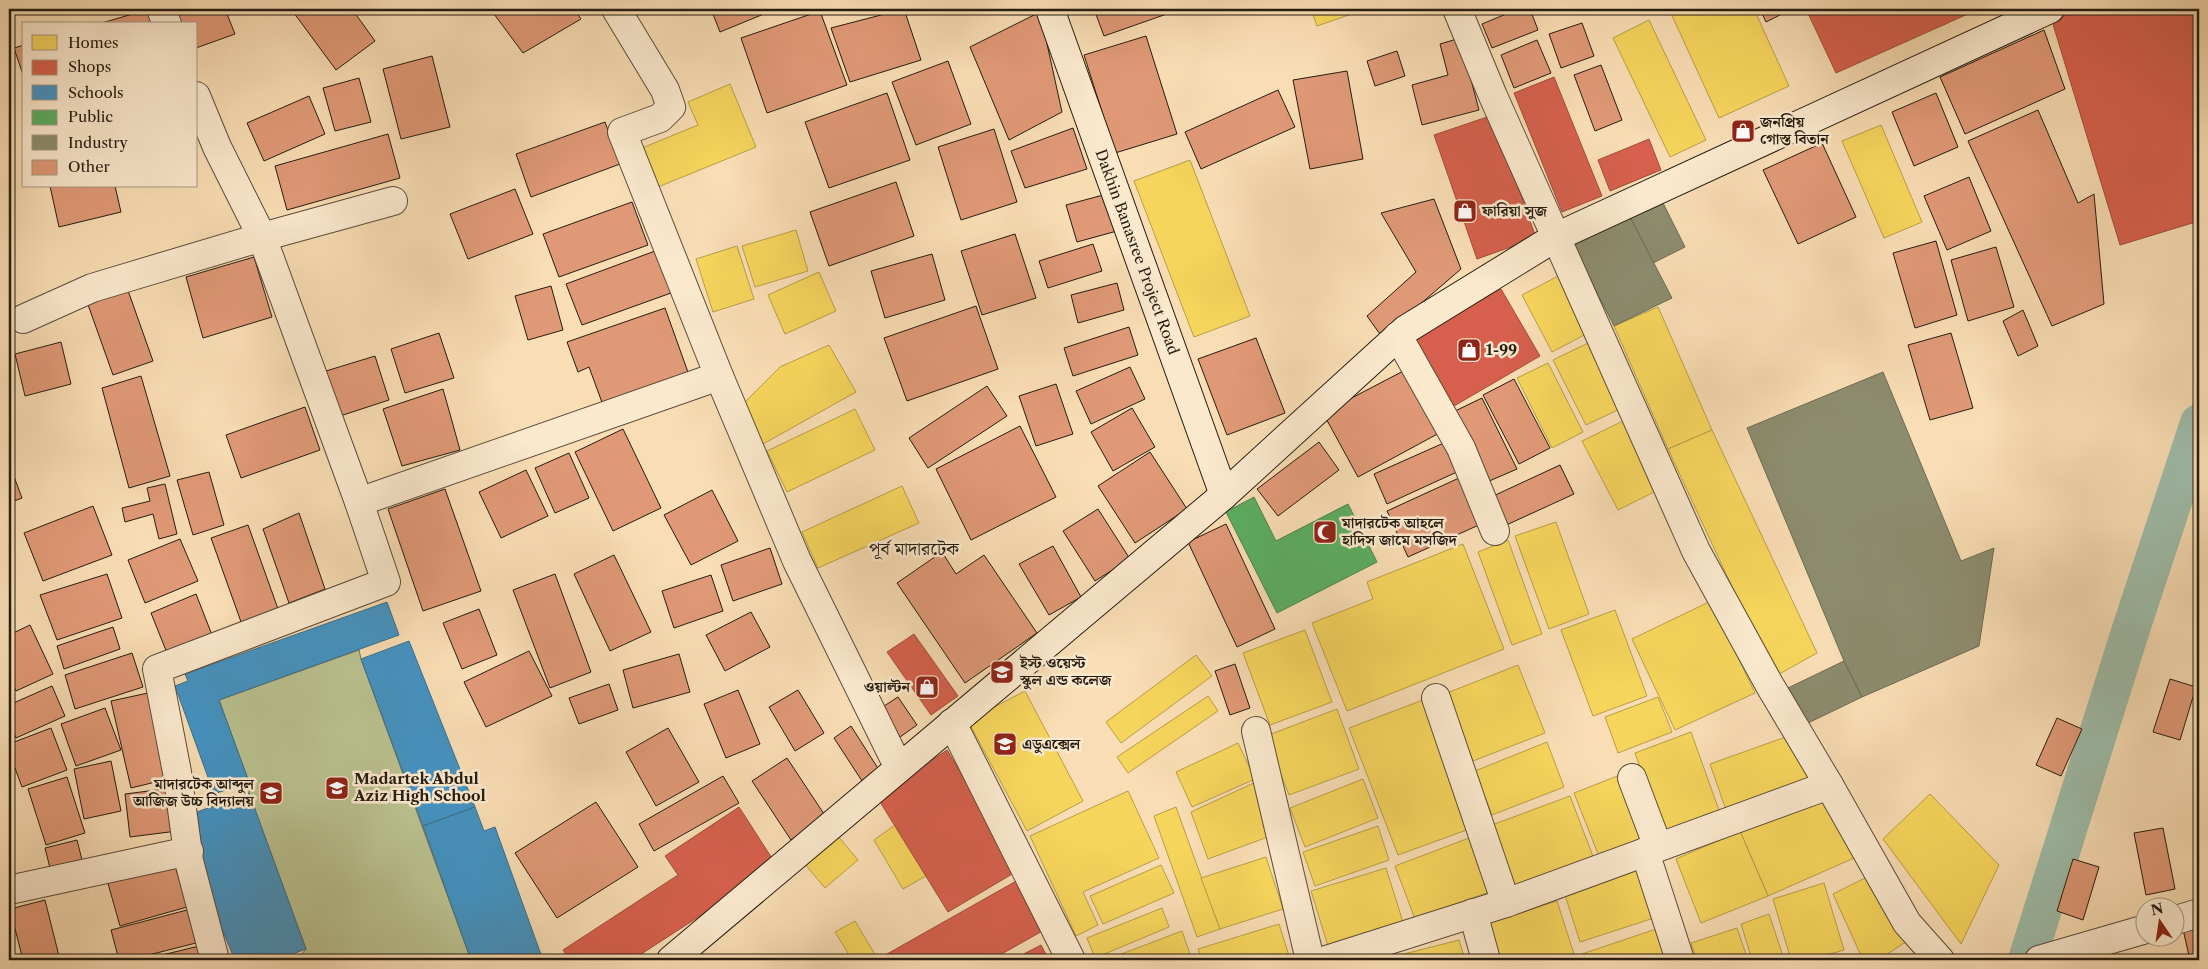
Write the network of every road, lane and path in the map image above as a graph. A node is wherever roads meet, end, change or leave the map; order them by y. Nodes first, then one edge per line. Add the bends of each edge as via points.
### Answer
1 (161, 9) edge
2 (616, 9) edge
3 (1050, 9) edge
4 (1457, 9) edge
5 (2050, 9) edge
6 (166, 22) edge
7 (198, 101) edge
8 (393, 201) dead end
9 (262, 237) junction
10 (1556, 237) junction
11 (23, 319) dead end
12 (1398, 336) junction
13 (719, 376) junction
14 (1224, 494) junction
15 (359, 502) junction
16 (1495, 531) dead end
17 (1436, 698) dead end
18 (952, 723) junction
19 (1256, 731) dead end
20 (900, 768) junction
21 (1632, 778) dead end
22 (1829, 784) junction
23 (1652, 849) junction
24 (189, 851) junction
25 (9, 890) edge
26 (1506, 903) junction
27 (1473, 913) junction
28 (2199, 913) edge
29 (2186, 917) edge
30 (2136, 932) edge
31 (2046, 958) edge
32 (216, 960) edge
33 (671, 960) edge
34 (1071, 960) edge
35 (1310, 960) edge
36 (1326, 960) edge
37 (1486, 960) edge
38 (1680, 960) edge
39 (1940, 960) edge

1 - 6 street
2 - 13 street via 665,90 671,107 660,118 622,132
3 - 14 street, Dakhin Banasree Project Road
4 - 10 street
5 - 10 street
7 - 9 street
8 - 9 street
9 - 11 street via 92,288
9 - 15 street
10 - 12 street
10 - 22 street via 1696,551 1769,684
12 - 14 street
12 - 16 street via 1461,448
13 - 15 street
13 - 20 street via 797,561
14 - 18 street
15 - 24 street via 386,582 157,669
17 - 26 street
18 - 20 street
18 - 34 street
19 - 35 street
20 - 33 street
21 - 23 street
22 - 23 street
22 - 39 street via 1907,923
23 - 26 street
23 - 38 street
24 - 25 street
24 - 32 street
26 - 27 street
27 - 36 street
27 - 37 street
28 - 29 street
30 - 31 street

